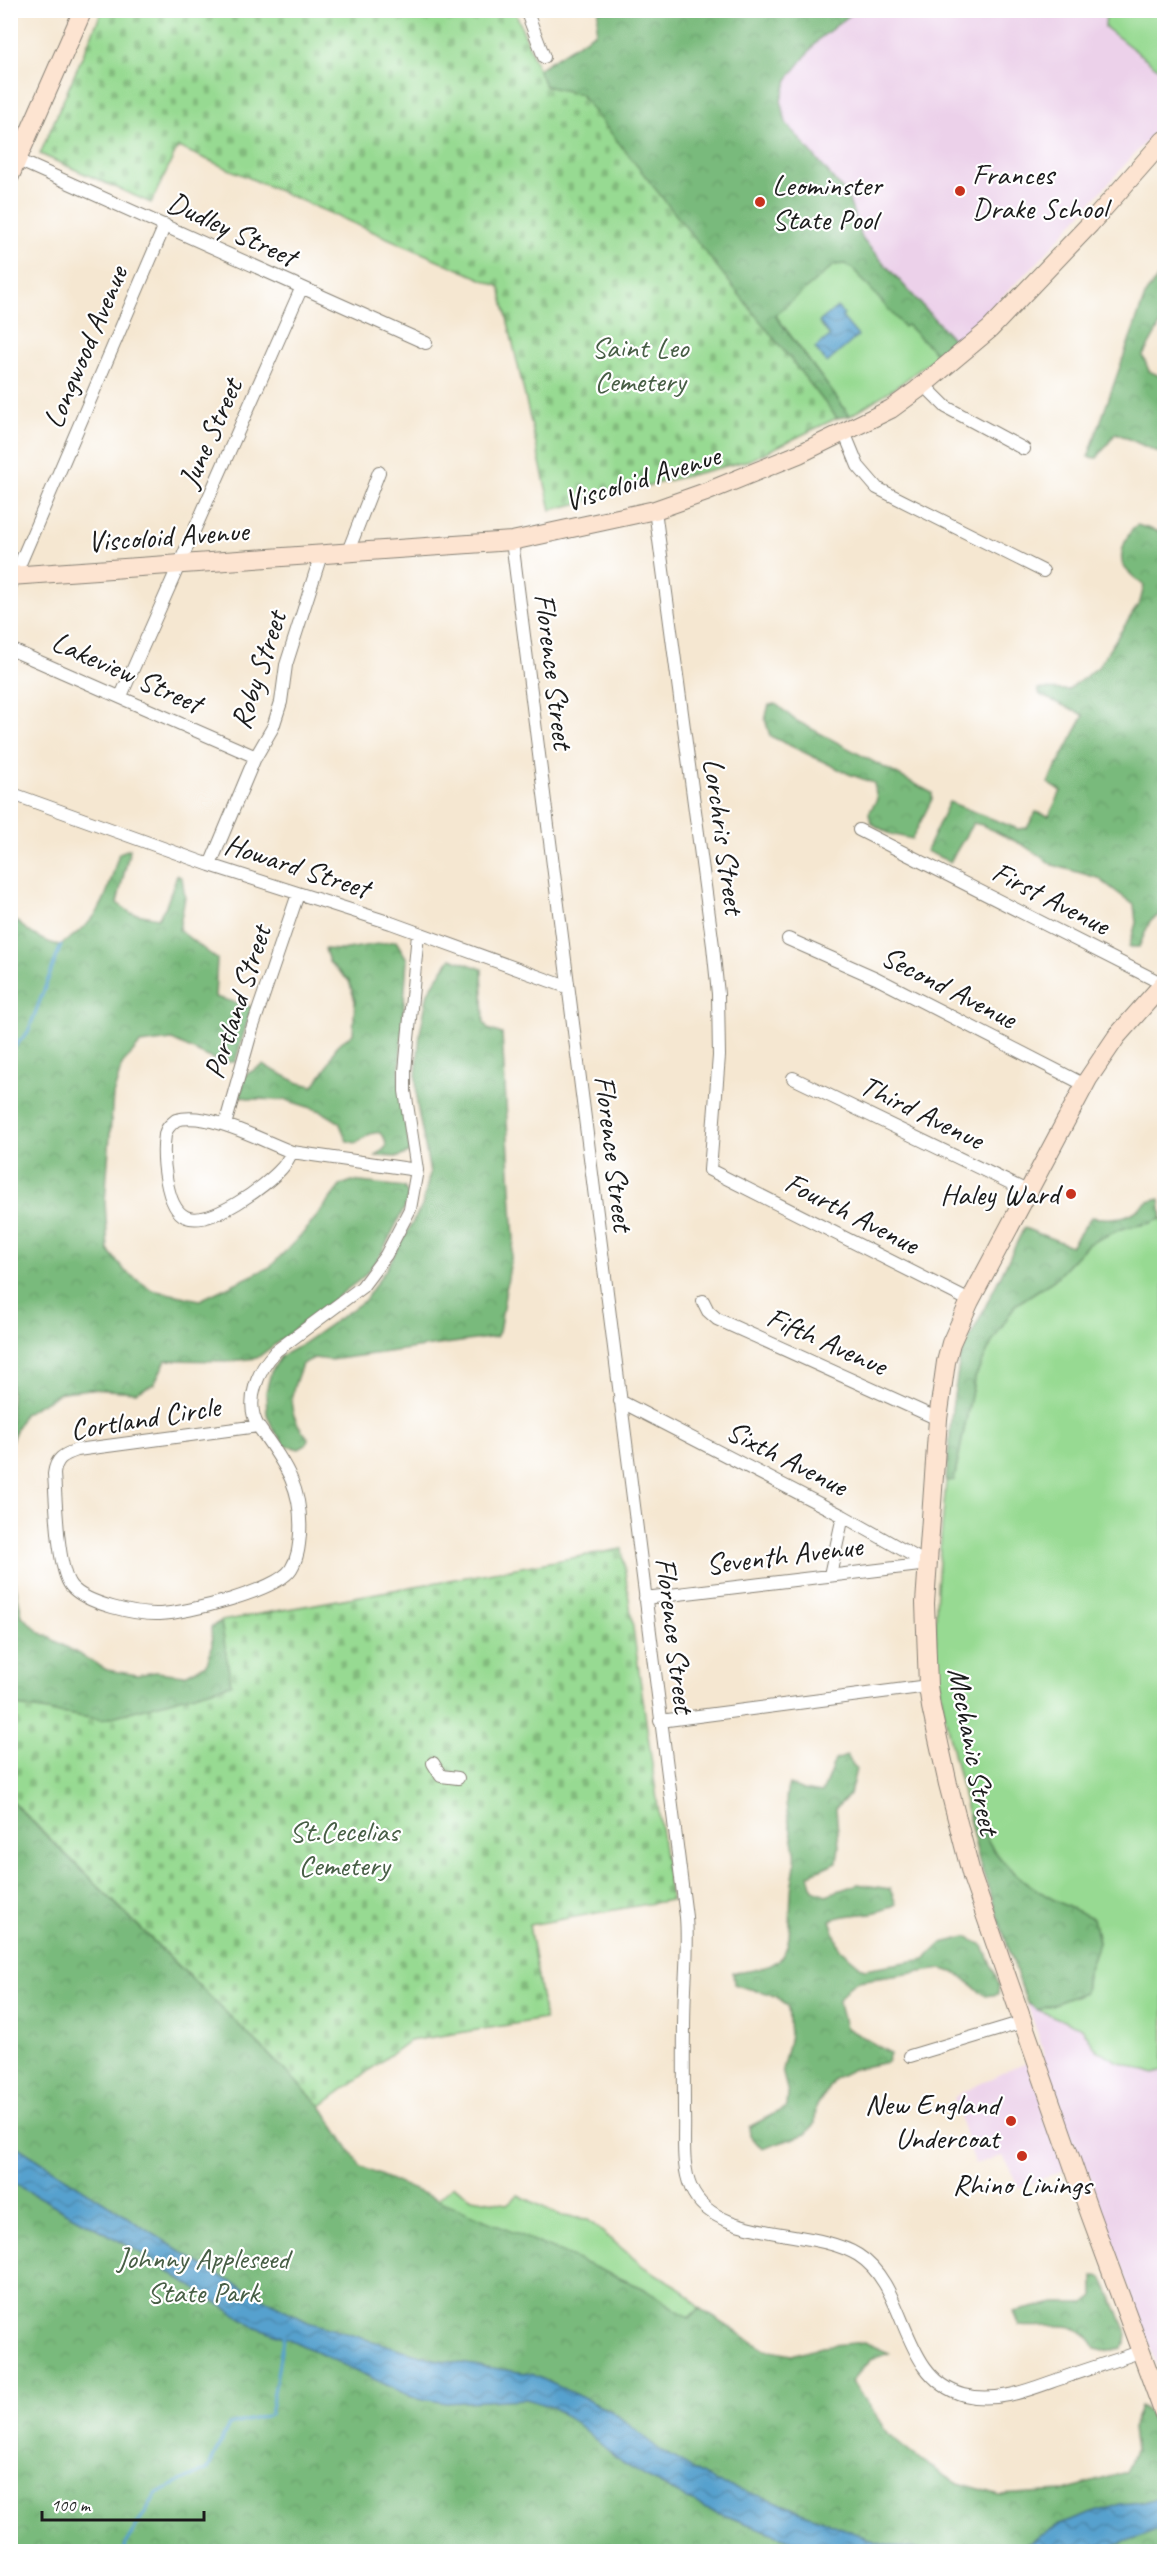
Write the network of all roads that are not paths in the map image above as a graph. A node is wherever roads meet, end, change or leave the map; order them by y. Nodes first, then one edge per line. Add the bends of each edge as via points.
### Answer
1 (83, 10) edge
2 (526, 10) edge
3 (544, 57) dead end
4 (1164, 140) edge
5 (14, 168) edge
6 (165, 225) junction
7 (301, 289) junction
8 (426, 343) dead end
9 (924, 385) junction
10 (844, 432) junction
11 (1024, 449) dead end
12 (379, 472) dead end
13 (655, 510) junction
14 (512, 541) junction
15 (347, 554) junction
16 (321, 555) junction
17 (179, 563) junction
18 (1043, 571) dead end
19 (12, 580) edge
20 (10, 649) edge
21 (121, 696) junction
22 (256, 757) junction
23 (10, 793) edge
24 (859, 830) dead end
25 (210, 865) junction
26 (298, 894) junction
27 (418, 934) junction
28 (788, 939) dead end
29 (1164, 983) edge
30 (567, 987) junction
31 (794, 1078) dead end
32 (1084, 1085) junction
33 (225, 1125) junction
34 (292, 1152) junction
35 (417, 1170) junction
36 (710, 1170) joint
37 (1029, 1192) junction
38 (703, 1300) dead end
39 (970, 1302) junction
40 (620, 1401) junction
41 (938, 1419) junction
42 (258, 1426) junction
43 (843, 1516) junction
44 (928, 1563) junction
45 (830, 1575) junction
46 (645, 1598) junction
47 (928, 1686) junction
48 (660, 1721) junction
49 (432, 1763) dead end
50 (458, 1778) dead end
51 (1023, 2022) junction
52 (910, 2056) dead end
53 (1142, 2351) junction
54 (1164, 2414) edge

1 - 5 main road
2 - 3 street
4 - 9 main road, Viscoloid Avenue via 990,329
5 - 6 street, Dudley Street
6 - 7 street, Dudley Street
6 - 19 street, Longwood Avenue
7 - 8 street, Dudley Street
7 - 17 street, June Street
9 - 10 main road, Viscoloid Avenue via 891,409
9 - 11 street via 946,407
10 - 13 main road, Viscoloid Avenue via 768,468
10 - 18 street via 858,466 877,488
12 - 15 street
13 - 14 main road, Viscoloid Avenue
13 - 36 street, Lorchris Street via 718,994 718,1085
14 - 15 main road, Viscoloid Avenue
14 - 30 street, Florence Street
15 - 16 main road, Viscoloid Avenue
16 - 17 main road, Viscoloid Avenue
16 - 22 street, Roby Street via 286,665 276,719
17 - 19 main road, Viscoloid Avenue
17 - 21 street, June Street
20 - 21 street, Lakeview Street
21 - 22 street, Lakeview Street
22 - 25 street, Roby Street
23 - 25 street, Howard Street
24 - 29 street, First Avenue
25 - 26 street, Howard Street
26 - 27 street, Howard Street
26 - 33 street, Portland Street via 252,1029
27 - 30 street, Howard Street
27 - 35 street, Cortland Circle via 405,1091
28 - 32 street, Second Avenue via 876,978
29 - 32 main road, Mechanic Street via 1113,1041
30 - 40 street, Florence Street
31 - 37 street, Third Avenue
32 - 37 main road, Mechanic Street
33 - 34 street
33 - 34 street via 186,1117 167,1129 168,1189 174,1206 187,1217 204,1219 240,1201 283,1168
34 - 35 street
35 - 42 street, Cortland Circle via 410,1209 371,1276 362,1287 276,1351 263,1366 252,1405
36 - 39 street, Fourth Avenue
37 - 39 main road, Mechanic Street
38 - 41 street, Fifth Avenue via 717,1319
39 - 41 main road, Mechanic Street via 951,1343
40 - 43 street, Sixth Avenue
40 - 46 street, Florence Street
41 - 44 main road, Mechanic Street
42 - 42 street, Cortland Circle via 77,1450 58,1459 54,1474 62,1557 64,1575 71,1586 100,1603 159,1614 182,1612 260,1590 286,1575 299,1547 298,1496
43 - 44 street, Sixth Avenue
43 - 45 street
44 - 45 street, Seventh Avenue
44 - 47 main road, Mechanic Street
45 - 46 street, Seventh Avenue
46 - 48 street, Florence Street
47 - 48 street
47 - 51 main road, Mechanic Street via 972,1877
48 - 53 street, Florence Street via 686,1917 684,2149 689,2181 696,2196 726,2221 824,2240 863,2259 885,2287 927,2371 956,2392 983,2398 1011,2395
49 - 50 street via 441,1776
51 - 52 street
51 - 53 main road, Mechanic Street
53 - 54 main road, Mechanic Street

